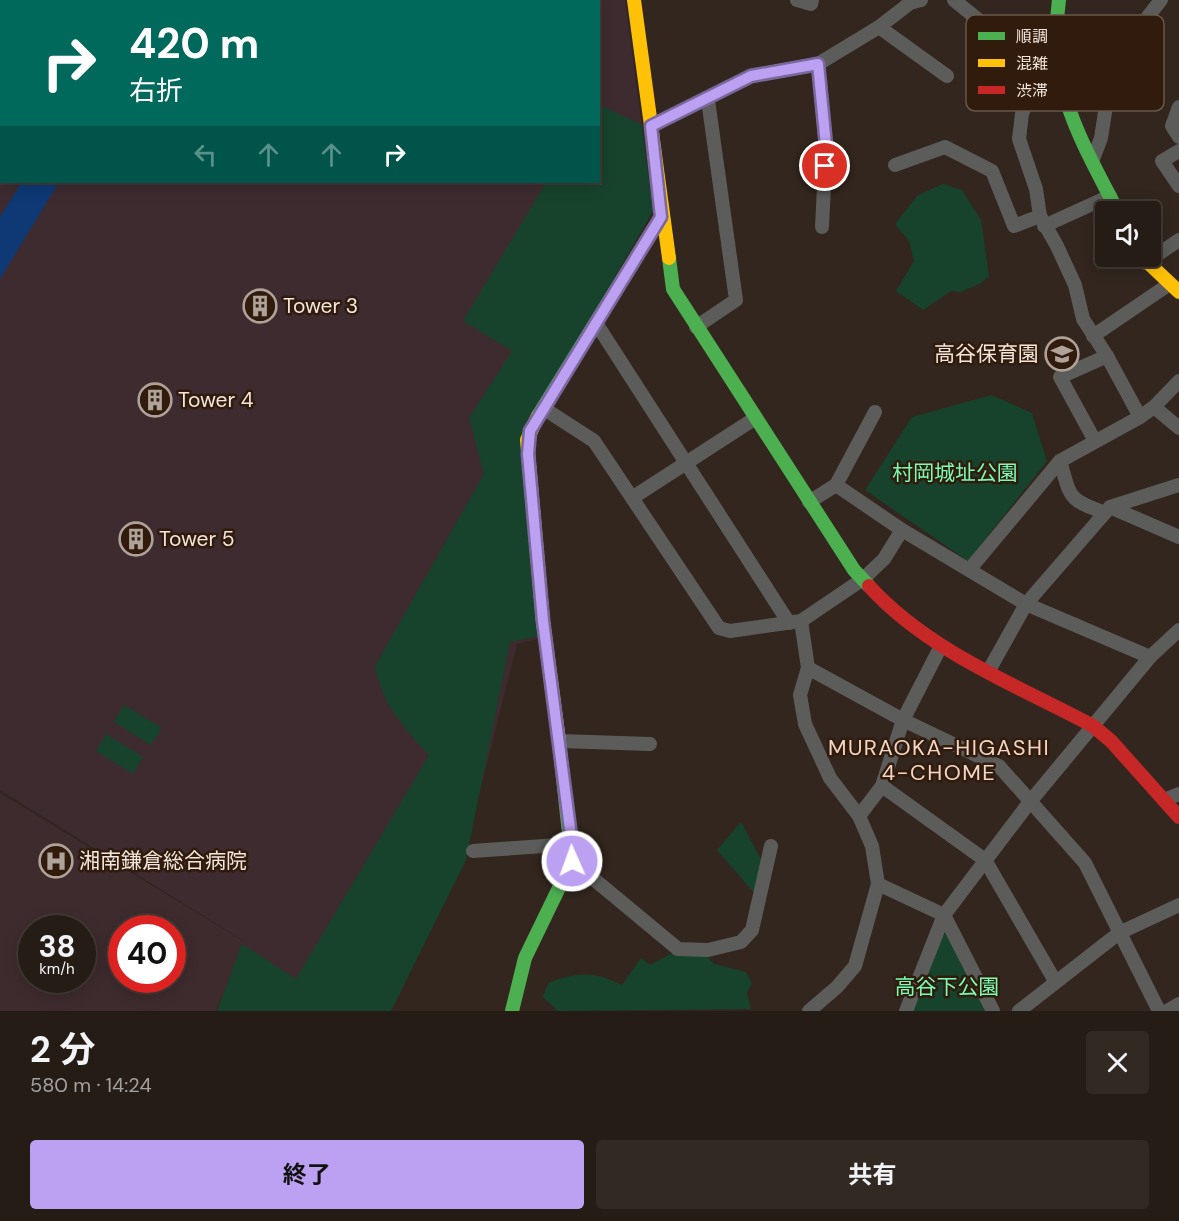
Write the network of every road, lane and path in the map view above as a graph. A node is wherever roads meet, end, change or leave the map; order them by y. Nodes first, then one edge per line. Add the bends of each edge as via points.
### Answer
1 (634, 0) edge
2 (797, 0) edge
3 (812, 0) edge
4 (921, 0) edge
5 (954, 0) edge
6 (1059, 0) edge
7 (1161, 0) edge
8 (972, 15) edge
9 (1057, 15) edge
10 (1149, 15) edge
11 (879, 27) junction
12 (818, 64) junction
13 (947, 76) dead end
14 (708, 99) junction
15 (1179, 107) edge
16 (1023, 111) edge
17 (1069, 111) edge
18 (1105, 111) edge
19 (651, 126) junction
20 (1179, 136) edge
21 (1179, 151) edge
22 (1093, 159) junction
23 (894, 165) dead end
24 (1179, 186) edge
25 (1110, 196) junction
26 (1112, 201) edge
27 (661, 217) junction
28 (1042, 221) junction
29 (822, 227) dead end
30 (1179, 240) edge
31 (1161, 250) edge
32 (1151, 267) edge
33 (1174, 288) edge
34 (596, 323) junction
35 (696, 327) junction
36 (1093, 336) junction
37 (1107, 356) junction
38 (1179, 381) edge
39 (1154, 407) junction
40 (543, 408) junction
41 (875, 412) dead end
42 (1140, 417) junction
43 (754, 419) junction
44 (1179, 428) edge
45 (1095, 441) junction
46 (1060, 461) junction
47 (686, 463) junction
48 (836, 485) junction
49 (1179, 485) edge
50 (632, 498) junction
51 (809, 502) junction
52 (1107, 510) junction
53 (902, 530) junction
54 (1179, 537) edge
55 (969, 570) junction
56 (863, 579) junction
57 (1026, 604) junction
58 (795, 622) junction
59 (1179, 630) edge
60 (941, 646) junction
61 (1150, 657) junction
62 (807, 668) junction
63 (988, 672) junction
64 (903, 720) junction
65 (1093, 726) junction
66 (560, 741) junction
67 (650, 744) dead end
68 (882, 786) junction
69 (1179, 794) edge
70 (1164, 800) junction
71 (1029, 803) junction
72 (859, 816) junction
73 (1179, 817) edge
74 (572, 844) junction
75 (771, 846) dead end
76 (473, 851) dead end
77 (986, 860) junction
78 (572, 861) junction
79 (878, 884) junction
80 (1179, 905) edge
81 (944, 915) junction
82 (1119, 933) junction
83 (1055, 981) junction
84 (1179, 1004) edge
85 (827, 1006) edge
86 (512, 1011) edge
87 (809, 1011) edge
88 (906, 1011) edge
89 (993, 1011) edge
90 (1019, 1011) edge
91 (1159, 1011) edge
92 (1167, 1011) edge

1 - 19 street
2 - 3 street via 811,4
4 - 11 street via 910,3
5 - 8 street
6 - 9 street
7 - 10 street
11 - 12 street
11 - 13 street
12 - 14 street via 751,76
12 - 29 street via 826,145
14 - 19 street
14 - 35 street via 736,300
15 - 20 street via 1172,126
16 - 28 street via 1019,139
17 - 22 street
18 - 22 street
19 - 27 street
21 - 24 street via 1162,161
22 - 25 street
23 - 28 street via 945,147 992,171 1014,226
25 - 26 street
25 - 28 street
27 - 34 street
27 - 35 street via 673,289
28 - 36 street via 1057,246
30 - 31 street
32 - 33 street
33 - 36 street
34 - 40 street
34 - 47 street
35 - 43 street
36 - 37 street
37 - 42 street
37 - 45 street via 1060,377
38 - 39 street
39 - 42 street
39 - 44 street
40 - 50 street via 594,441
40 - 66 street via 527,440 543,621
41 - 48 street
42 - 45 street
43 - 47 street
43 - 51 street
45 - 46 street
46 - 52 street via 1070,496 1077,503
46 - 55 street
47 - 50 street
47 - 58 street
48 - 51 street
48 - 53 street
49 - 52 street
50 - 58 street via 719,628
51 - 56 street
52 - 54 street
52 - 57 street
53 - 55 street
53 - 56 street via 884,559
55 - 57 street
56 - 58 street
56 - 60 street via 888,607
57 - 61 street
57 - 63 street
58 - 62 street
59 - 61 street
60 - 63 street
60 - 64 street
61 - 65 street
62 - 64 street
62 - 72 street via 800,695 805,724 830,778
63 - 65 street
64 - 68 street
64 - 71 street via 999,766
65 - 70 street
65 - 71 street
66 - 67 street
66 - 74 street
68 - 72 street
68 - 77 street
69 - 70 street
70 - 73 street
71 - 77 street
71 - 82 street via 1085,862
72 - 79 street via 872,846
74 - 76 street
74 - 78 street
75 - 78 street via 752,930 741,942 708,950 678,949
77 - 81 street
77 - 83 street
78 - 86 street via 525,958
79 - 81 street
79 - 85 street via 855,966
80 - 82 street
81 - 88 street
81 - 89 street
82 - 83 street
82 - 91 street
83 - 90 street
84 - 92 street
85 - 87 street

